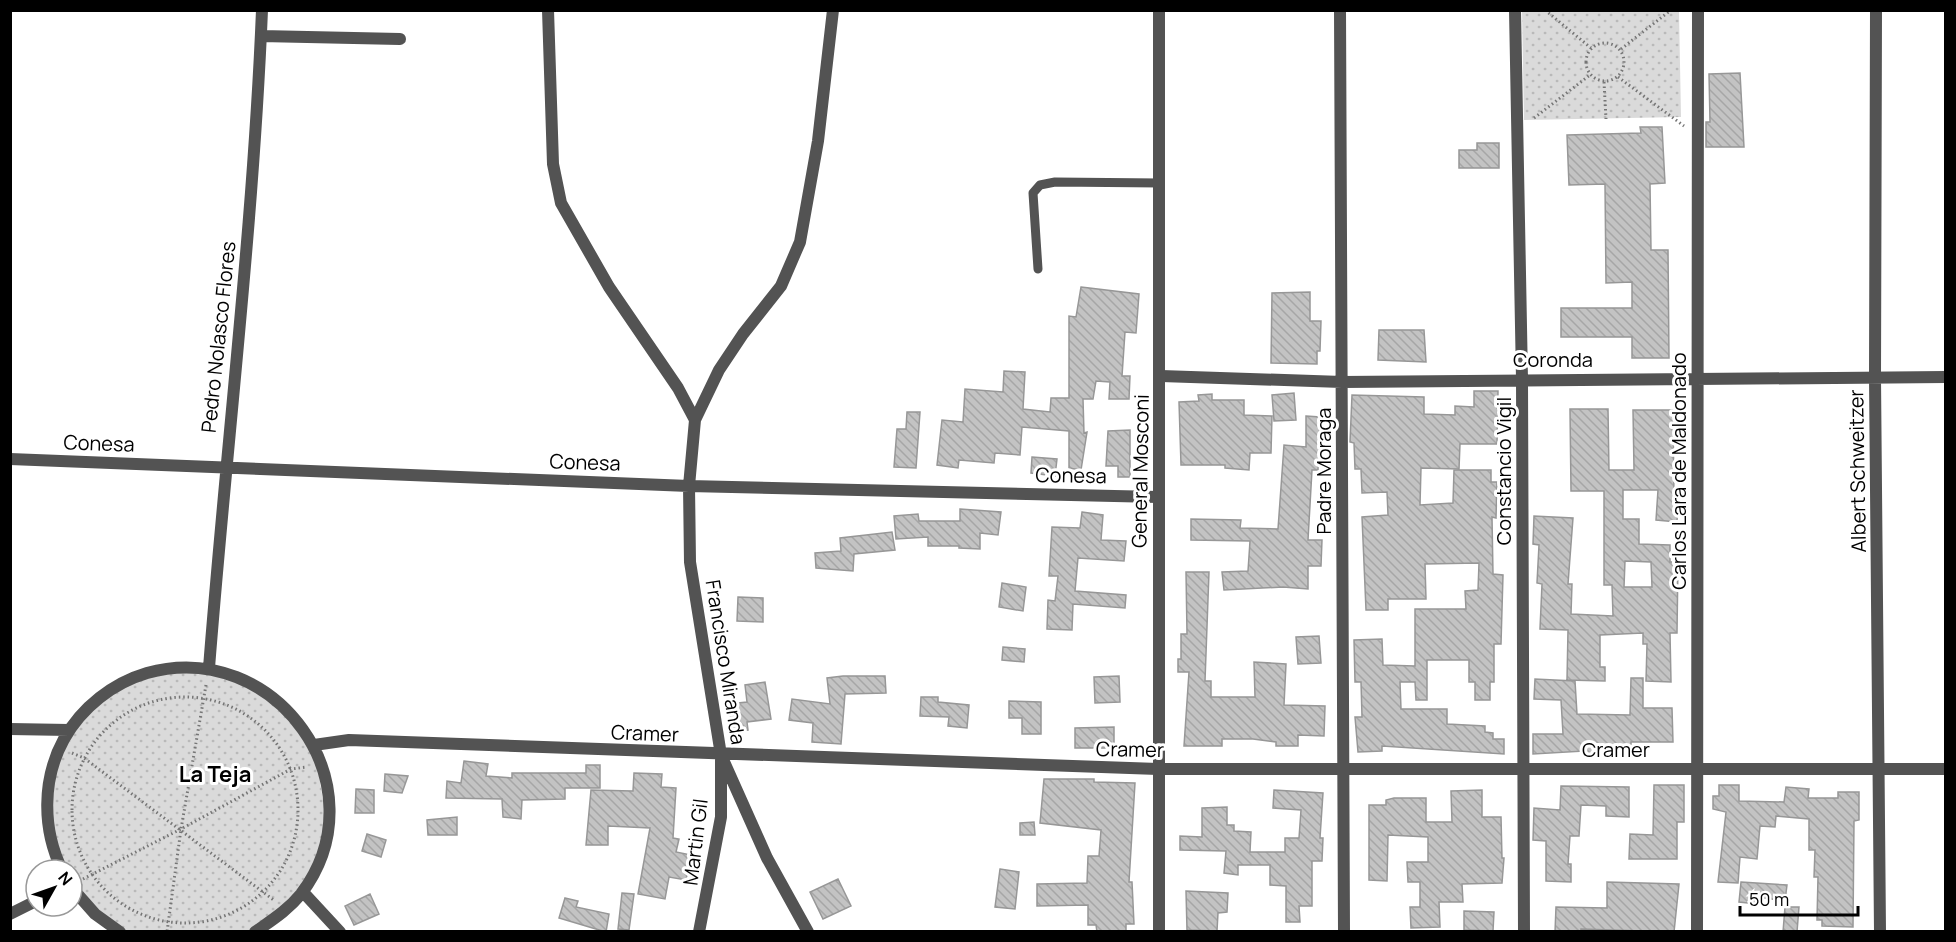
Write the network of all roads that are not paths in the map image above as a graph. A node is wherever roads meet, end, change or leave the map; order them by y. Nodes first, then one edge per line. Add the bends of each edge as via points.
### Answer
1 (262, 10) edge
2 (548, 10) edge
3 (833, 10) edge
4 (1160, 10) edge
5 (1340, 10) edge
6 (1515, 10) edge
7 (1698, 10) edge
8 (1876, 10) edge
9 (261, 36) junction
10 (400, 39) dead end
11 (1160, 183) junction
12 (1038, 269) dead end
13 (1161, 376) junction
14 (1946, 377) edge
15 (1875, 378) junction
16 (1522, 379) junction
17 (1698, 379) junction
18 (1342, 382) junction
19 (696, 420) junction
20 (10, 459) edge
21 (225, 466) junction
22 (689, 486) junction
23 (1158, 497) junction
24 (209, 668) junction
25 (10, 729) edge
26 (69, 730) junction
27 (314, 745) junction
28 (721, 755) junction
29 (1525, 768) junction
30 (1158, 769) junction
31 (1343, 769) junction
32 (1698, 769) junction
33 (1946, 769) edge
34 (1880, 770) junction
35 (56, 858) edge
36 (303, 892) junction
37 (84, 902) edge
38 (24, 907) edge
39 (10, 914) edge
40 (120, 932) edge
41 (255, 932) edge
42 (339, 932) edge
43 (699, 932) edge
44 (808, 932) edge
45 (1159, 932) edge
46 (1344, 932) edge
47 (1524, 932) edge
48 (1697, 932) edge
49 (1881, 932) edge

1 - 9 street, Pedro Nolasco Flores
2 - 19 street via 553,164 561,203 609,287
3 - 19 street, Francisco Miranda via 818,141 800,243 781,286 719,370
4 - 11 street, General Mosconi
5 - 18 street, Padre Moraga
6 - 16 street, Constancio Vigil
7 - 17 street, Carlos Lara de Maldonado
8 - 15 street, Albert Schweitzer
9 - 10 street
9 - 21 street, Pedro Nolasco Flores via 256,148
11 - 12 lane via 1040,185 1034,193
11 - 13 street, General Mosconi
13 - 18 street, Coronda
13 - 23 street, General Mosconi
14 - 15 street, Coronda
15 - 17 street, Coronda
15 - 34 street, Albert Schweitzer
16 - 17 street, Coronda
16 - 18 street, Coronda
16 - 29 street, Constancio Vigil
17 - 32 street, Carlos Lara de Maldonado
18 - 31 street, Padre Moraga
19 - 22 street, Francisco Miranda
20 - 21 street, Conesa
21 - 22 street, Conesa
21 - 24 street, Pedro Nolasco Flores
22 - 23 street, Conesa
22 - 28 street, Francisco Miranda via 690,562
23 - 30 street, General Mosconi
24 - 26 street via 169,667 130,678 96,700
24 - 27 street via 252,682 288,709
25 - 26 street
26 - 35 street via 48,782 46,818
27 - 28 street, Cramer via 349,740
27 - 36 street via 329,797 328,831 319,862
28 - 30 street, Cramer
28 - 43 street, Martin Gil via 721,817
28 - 44 street, Francisco Miranda via 767,858
29 - 31 street, Cramer
29 - 32 street, Cramer
29 - 47 street, Constancio Vigil
30 - 31 street, Cramer
30 - 45 street, General Mosconi
31 - 46 street, Padre Moraga
32 - 34 street, Cramer
32 - 48 street, Carlos Lara de Maldonado
33 - 34 street, Cramer
34 - 49 street, Albert Schweitzer
36 - 41 street
36 - 42 street
37 - 40 street
38 - 39 street

